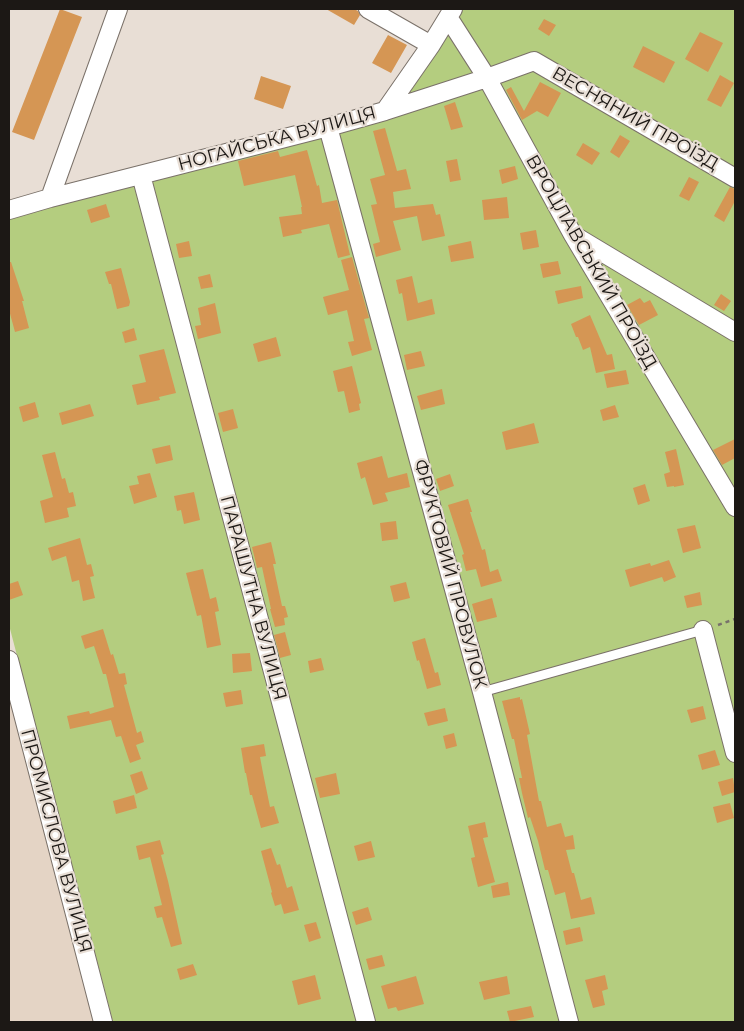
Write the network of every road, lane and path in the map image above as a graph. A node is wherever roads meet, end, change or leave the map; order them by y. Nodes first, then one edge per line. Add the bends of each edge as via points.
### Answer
1 (118, 9) edge
2 (368, 9) edge
3 (451, 13) edge
4 (431, 45) junction
5 (487, 78) junction
6 (385, 110) junction
7 (328, 127) junction
8 (141, 175) junction
9 (735, 178) edge
10 (50, 198) junction
11 (9, 210) edge
12 (573, 235) junction
13 (735, 332) edge
14 (735, 507) edge
15 (703, 630) joint
16 (9, 660) edge
17 (482, 692) junction
18 (735, 753) edge
19 (103, 1022) edge
20 (366, 1022) edge
21 (569, 1022) edge

1 - 10 street
2 - 4 street
3 - 4 street, НОГАЙСЬКА ВУЛИЦЯ
3 - 5 street, ВРОЦЛАВСЬКИЙ ПРОЇЗД
4 - 6 street, НОГАЙСЬКА ВУЛИЦЯ
5 - 6 street
5 - 9 street, ВЕСНЯНИЙ ПРОЇЗД via 534,60
5 - 12 street, ВРОЦЛАВСЬКИЙ ПРОЇЗД
6 - 7 street, НОГАЙСЬКА ВУЛИЦЯ
7 - 8 street, НОГАЙСЬКА ВУЛИЦЯ
7 - 17 street, ФРУКТОВИЙ ПРОВУЛОК
8 - 10 street, НОГАЙСЬКА ВУЛИЦЯ
8 - 20 street, ПАРАШУТНА ВУЛИЦЯ
10 - 11 street
12 - 13 street
12 - 14 street, ВРОЦЛАВСЬКИЙ ПРОЇЗД
15 - 17 lane
15 - 18 street
16 - 19 street, ПРОМИСЛОВА ВУЛИЦЯ
17 - 21 street, ФРУКТОВИЙ ПРОВУЛОК

